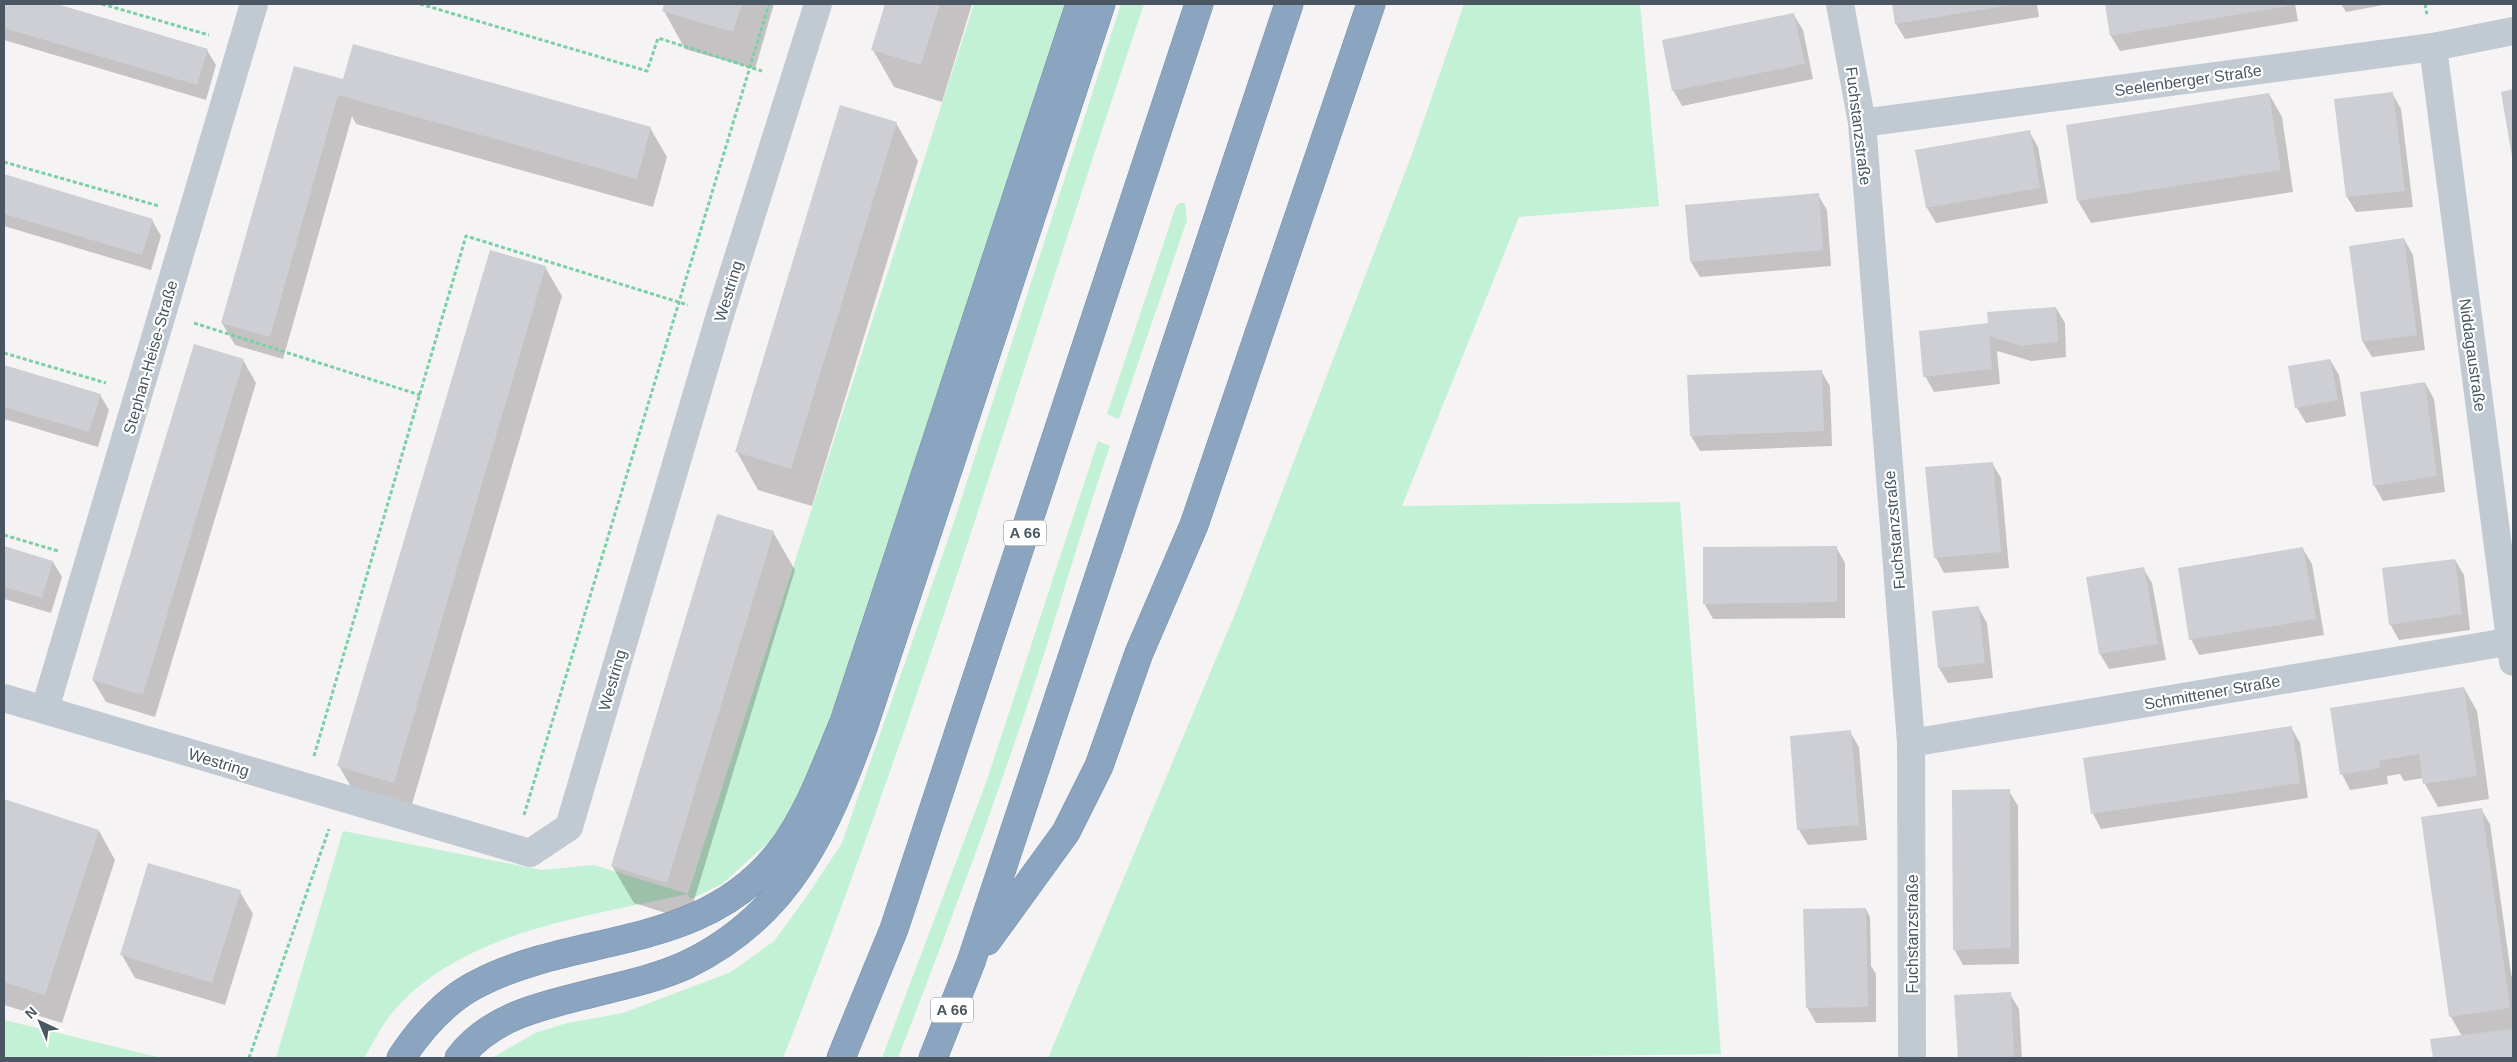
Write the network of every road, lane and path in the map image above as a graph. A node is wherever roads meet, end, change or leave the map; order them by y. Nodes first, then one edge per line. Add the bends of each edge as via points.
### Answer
1 (102, 4) edge
2 (254, 4) edge
3 (420, 4) edge
4 (769, 4) edge
5 (818, 4) edge
6 (1080, 4) edge
7 (1101, 4) edge
8 (1199, 4) edge
9 (1288, 4) edge
10 (1371, 4) edge
11 (1840, 4) edge
12 (2513, 31) edge
13 (241, 44) junction
14 (2433, 47) junction
15 (750, 68) junction
16 (793, 82) junction
17 (1862, 123) junction
18 (4, 162) edge
19 (191, 215) junction
20 (679, 302) junction
21 (162, 313) junction
22 (720, 315) junction
23 (4, 353) edge
24 (139, 393) junction
25 (420, 395) junction
26 (4, 535) edge
27 (90, 561) junction
28 (2512, 648) edge
29 (4, 698) edge
30 (46, 709) junction
31 (1912, 743) junction
32 (305, 788) junction
33 (340, 798) junction
34 (514, 849) junction
35 (971, 962) junction
36 (250, 1058) edge
37 (401, 1058) edge
38 (459, 1058) edge
39 (841, 1058) edge
40 (933, 1058) edge
41 (1912, 1058) edge

1 - 13 path
2 - 13 street, Stephan-Heise-Straße
3 - 15 path via 647,71 658,38
4 - 15 path
5 - 16 street, Westring
6 - 37 highway via 844,722 800,823 766,867 724,902 656,932 515,967 478,983 443,1008 415,1036
7 - 38 highway via 863,728 820,834 801,866 776,899 747,927 719,947 684,966 645,979 530,1009 494,1026
8 - 39 highway, A 66 via 894,929
9 - 35 highway, A 66
10 - 35 highway via 1194,525 1139,653 1098,766 1066,832
11 - 17 street, Fuchstanzstraße
12 - 14 street, Seelenberger Straße
13 - 19 street, Stephan-Heise-Straße
14 - 17 street, Seelenberger Straße
14 - 28 street, Niddagaustraße
15 - 16 path
15 - 20 path
16 - 22 street, Westring
17 - 31 street, Fuchstanzstraße
18 - 19 path
19 - 21 street, Stephan-Heise-Straße
20 - 22 path
20 - 25 path via 466,236
20 - 34 path
21 - 24 street, Stephan-Heise-Straße
21 - 25 path
22 - 34 street, Westring via 569,827 530,854
23 - 24 path
24 - 27 street, Stephan-Heise-Straße
25 - 32 path
26 - 27 path
27 - 30 street, Stephan-Heise-Straße
28 - 31 street, Schmittener Straße
29 - 30 street, Westring
30 - 32 street, Westring
31 - 41 street, Fuchstanzstraße
32 - 33 street, Westring
33 - 34 street, Westring
33 - 36 path
35 - 40 highway, A 66

